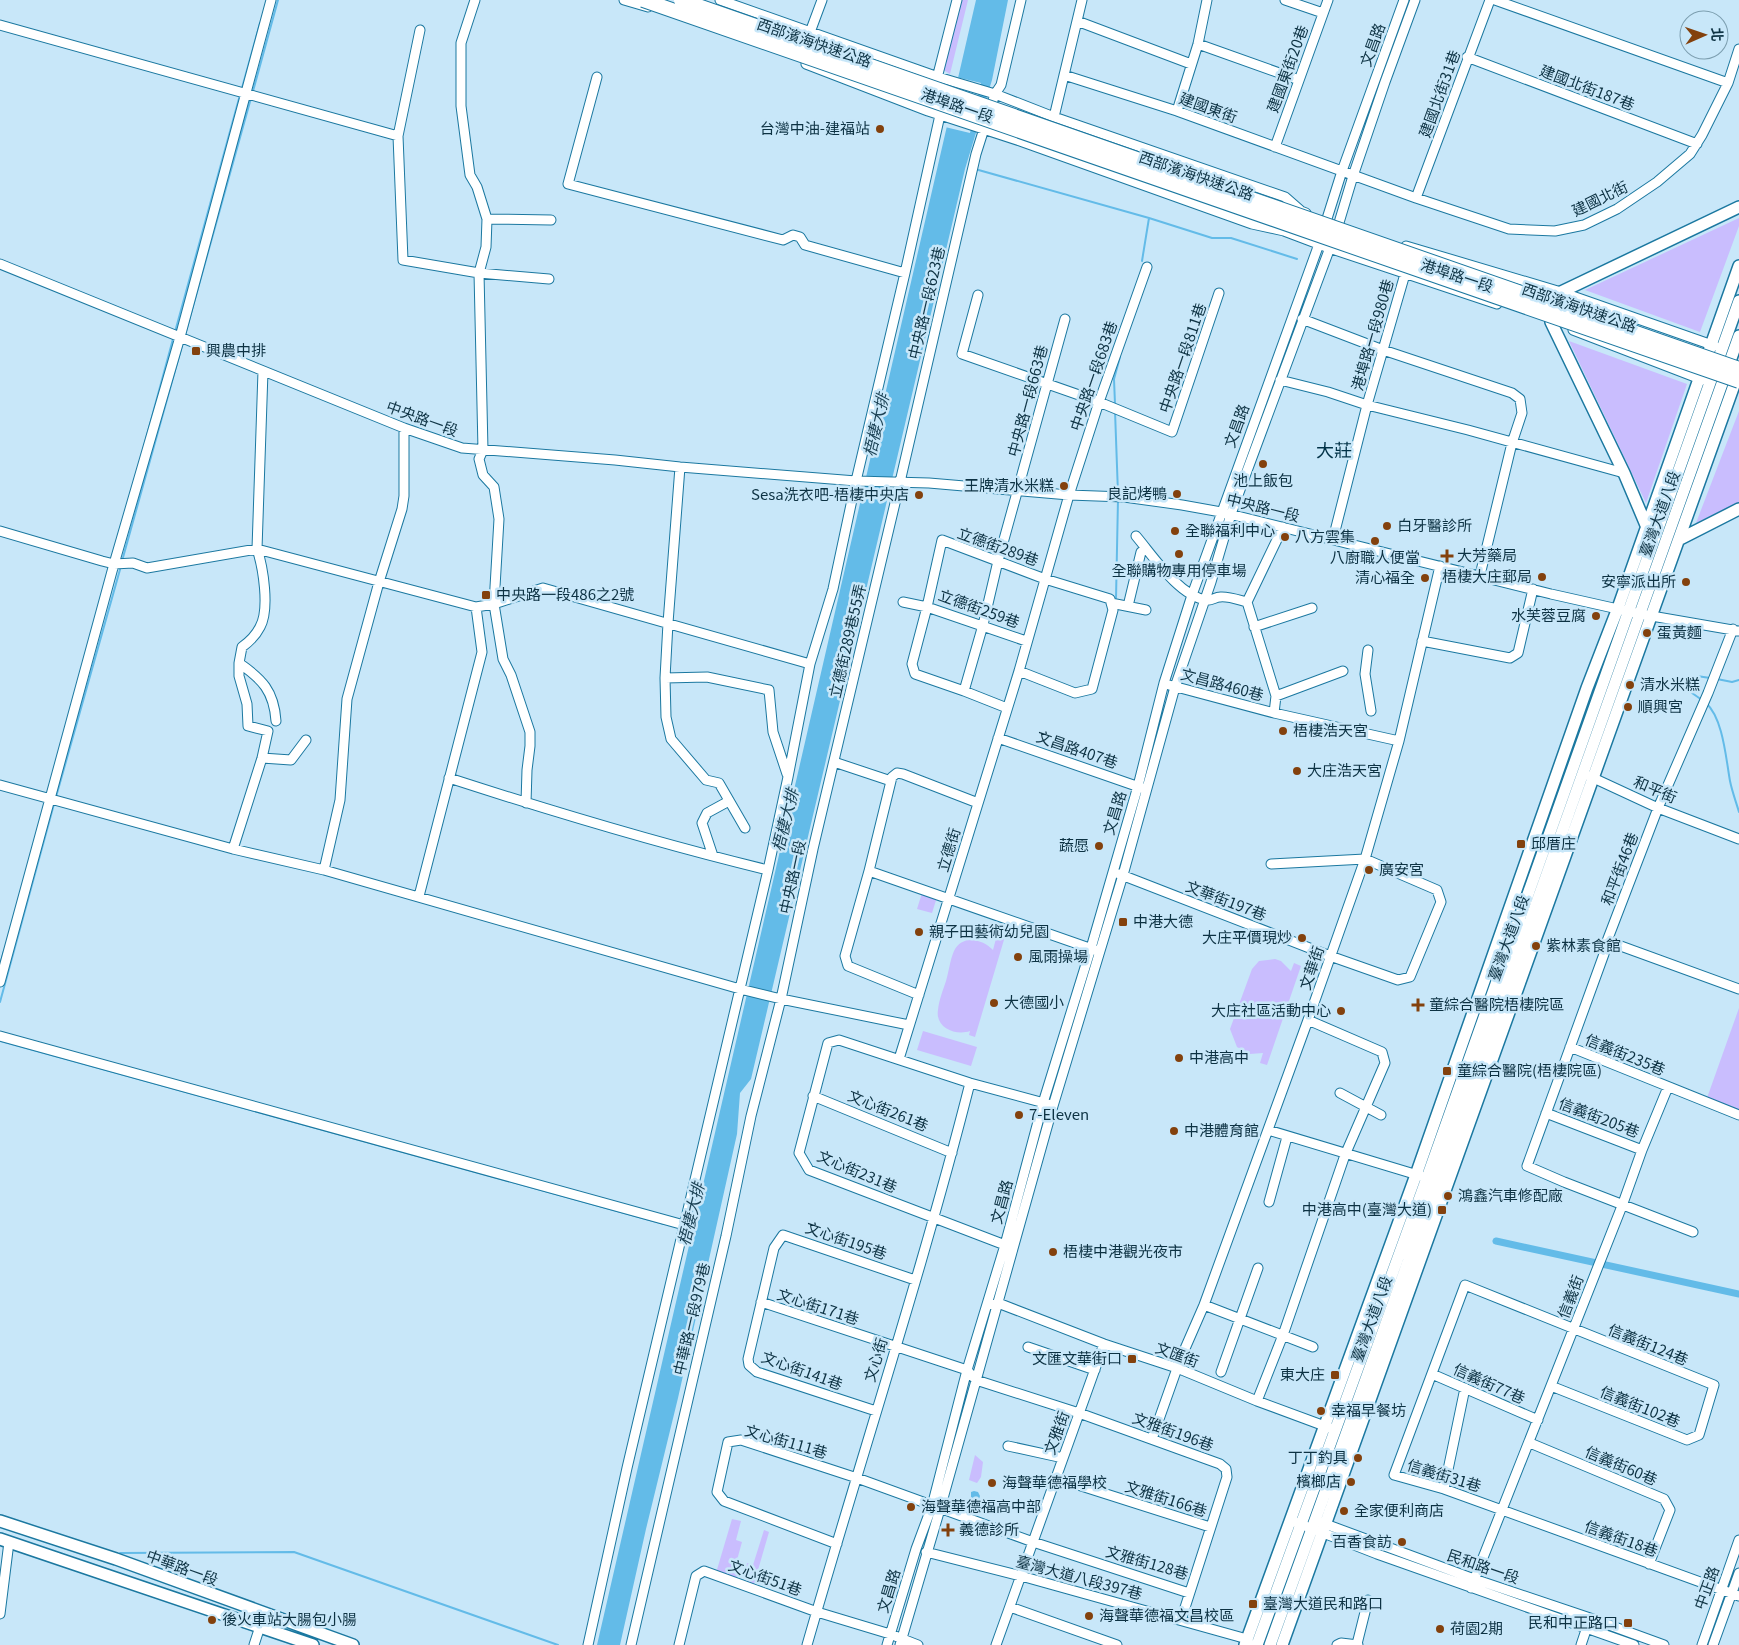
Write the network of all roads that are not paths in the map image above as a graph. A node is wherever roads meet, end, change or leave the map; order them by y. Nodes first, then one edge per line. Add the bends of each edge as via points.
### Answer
1 (271, 0) edge
2 (475, 0) edge
3 (624, 0) edge
4 (664, 0) edge
5 (682, 0) edge
6 (720, 0) edge
7 (822, 0) edge
8 (957, 0) edge
9 (1021, 0) edge
10 (1082, 0) edge
11 (1285, 0) edge
12 (1328, 0) edge
13 (1404, 0) edge
14 (1415, 0) edge
15 (1490, 0) edge
16 (1495, 0) edge
17 (1204, 1) edge
18 (649, 3) edge
19 (1323, 13) junction
20 (1077, 21) junction
21 (0, 26) edge
22 (420, 30) dead end
23 (811, 31) junction
24 (1198, 44) junction
25 (1739, 49) edge
26 (804, 50) junction
27 (820, 56) junction
28 (1467, 57) junction
29 (800, 62) junction
30 (1191, 64) junction
31 (1064, 75) junction
32 (938, 76) junction
33 (597, 77) dead end
34 (1300, 80) junction
35 (1728, 83) junction
36 (245, 94) junction
37 (995, 94) junction
38 (932, 96) junction
39 (928, 111) junction
40 (1177, 111) junction
41 (988, 114) junction
42 (940, 115) junction
43 (1054, 117) junction
44 (982, 130) junction
45 (398, 136) junction
46 (1697, 144) junction
47 (1275, 147) junction
48 (1342, 171) junction
49 (1353, 176) junction
50 (1416, 198) junction
51 (1231, 199) junction
52 (1739, 207) edge
53 (1300, 211) junction
54 (487, 219) junction
55 (551, 220) dead end
56 (1327, 221) junction
57 (1338, 226) junction
58 (1284, 231) junction
59 (1319, 244) junction
60 (1329, 248) junction
61 (0, 264) edge
62 (1739, 266) edge
63 (1147, 267) dead end
64 (479, 273) junction
65 (905, 274) junction
66 (1405, 274) junction
67 (549, 279) dead end
68 (1561, 292) junction
69 (1219, 293) dead end
70 (978, 294) dead end
71 (1739, 301) edge
72 (1065, 319) dead end
73 (1302, 319) junction
74 (1551, 322) junction
75 (1739, 336) edge
76 (180, 337) junction
77 (1711, 344) junction
78 (1722, 348) junction
79 (1383, 350) junction
80 (1736, 353) edge
81 (1739, 371) edge
82 (263, 372) junction
83 (1280, 380) junction
84 (1704, 380) junction
85 (1046, 384) junction
86 (1733, 387) edge
87 (1099, 402) junction
88 (1368, 405) junction
89 (404, 428) junction
90 (1512, 443) junction
91 (483, 450) junction
92 (680, 467) junction
93 (1624, 473) junction
94 (860, 481) junction
95 (897, 482) junction
96 (1018, 490) junction
97 (1069, 495) junction
98 (1739, 509) edge
99 (1221, 512) junction
100 (1231, 514) junction
101 (1646, 525) junction
102 (889, 527) joint
103 (1283, 527) junction
104 (1657, 530) junction
105 (0, 531) edge
106 (1136, 536) dead end
107 (1333, 539) junction
108 (1680, 539) junction
109 (942, 540) joint
110 (257, 549) junction
111 (1141, 552) dead end
112 (998, 561) junction
113 (114, 564) junction
114 (1440, 566) junction
115 (1480, 575) junction
116 (1045, 579) junction
117 (379, 582) junction
118 (1533, 589) junction
119 (1192, 596) junction
120 (1204, 600) junction
121 (904, 602) dead end
122 (1247, 602) junction
123 (1111, 603) junction
124 (494, 604) junction
125 (1128, 606) junction
126 (476, 607) junction
127 (927, 607) junction
128 (1312, 608) dead end
129 (1146, 610) dead end
130 (1634, 613) junction
131 (668, 622) junction
132 (983, 625) junction
133 (1254, 627) junction
134 (1736, 630) edge
135 (1026, 641) junction
136 (1422, 641) junction
137 (1368, 650) dead end
138 (239, 663) junction
139 (810, 664) junction
140 (1019, 671) junction
141 (1343, 671) dead end
142 (665, 678) junction
143 (1164, 683) junction
144 (1175, 687) junction
145 (964, 690) junction
146 (1276, 696) junction
147 (1007, 708) junction
148 (1371, 711) dead end
149 (1274, 713) junction
150 (276, 721) dead end
151 (998, 738) junction
152 (306, 740) dead end
153 (1399, 741) junction
154 (262, 758) junction
155 (834, 762) junction
156 (1561, 764) junction
157 (1577, 772) junction
158 (788, 777) junction
159 (449, 778) junction
160 (1594, 778) junction
161 (891, 781) junction
162 (0, 785) edge
163 (1138, 786) junction
164 (1147, 790) junction
165 (50, 798) junction
166 (728, 801) junction
167 (526, 803) junction
168 (978, 803) junction
169 (1658, 808) junction
170 (745, 828) dead end
171 (1739, 839) edge
172 (233, 849) junction
173 (713, 856) junction
174 (1365, 859) junction
175 (1271, 864) dead end
176 (324, 870) junction
177 (768, 870) junction
178 (869, 871) junction
179 (1112, 872) junction
180 (1123, 875) junction
181 (419, 896) junction
182 (949, 899) junction
183 (1608, 941) junction
184 (1096, 950) junction
185 (1330, 956) junction
186 (0, 982) edge
187 (740, 988) junction
188 (1739, 989) edge
189 (918, 995) junction
190 (781, 999) junction
191 (1308, 1020) junction
192 (909, 1025) junction
193 (0, 1036) edge
194 (1570, 1047) junction
195 (899, 1059) junction
196 (970, 1083) junction
197 (1668, 1087) junction
198 (1340, 1094) dead end
199 (813, 1096) junction
200 (1043, 1103) junction
201 (1053, 1106) junction
202 (1366, 1107) junction
203 (1546, 1112) junction
204 (1381, 1115) dead end
205 (1739, 1115) edge
206 (1268, 1130) junction
207 (1287, 1137) junction
208 (1642, 1150) junction
209 (952, 1153) junction
210 (1345, 1155) junction
211 (1432, 1180) junction
212 (1270, 1202) dead end
213 (1622, 1206) junction
214 (934, 1218) junction
215 (684, 1224) junction
216 (1693, 1232) dead end
217 (1005, 1245) junction
218 (774, 1248) joint
219 (1258, 1268) dead end
220 (915, 1280) junction
221 (1465, 1285) joint
222 (761, 1302) junction
223 (998, 1303) junction
224 (1204, 1305) junction
225 (986, 1307) junction
226 (1240, 1319) junction
227 (1573, 1330) junction
228 (1283, 1336) junction
229 (1104, 1344) junction
230 (894, 1347) junction
231 (1028, 1347) dead end
232 (1314, 1347) dead end
233 (1177, 1368) junction
234 (967, 1370) junction
235 (1095, 1370) junction
236 (1220, 1372) dead end
237 (1432, 1374) junction
238 (976, 1380) junction
239 (1714, 1385) joint
240 (1552, 1386) junction
241 (1465, 1388) junction
242 (1257, 1401) junction
243 (876, 1411) junction
244 (1079, 1413) junction
245 (1538, 1420) junction
246 (1335, 1430) junction
247 (1358, 1438) junction
248 (1152, 1439) junction
249 (1530, 1443) junction
250 (1008, 1446) dead end
251 (1063, 1458) junction
252 (856, 1478) junction
253 (1056, 1478) junction
254 (1444, 1489) junction
255 (936, 1507) junction
256 (1503, 1509) junction
257 (0, 1521) edge
258 (1308, 1522) junction
259 (1210, 1527) junction
260 (1739, 1540) edge
261 (5, 1541) edge
262 (1033, 1542) junction
263 (837, 1544) junction
264 (926, 1552) junction
265 (1649, 1564) junction
266 (1739, 1573) edge
267 (1021, 1576) junction
268 (1472, 1584) junction
269 (1720, 1590) junction
270 (1189, 1593) junction
271 (1735, 1594) edge
272 (1368, 1600) dead end
273 (1010, 1607) junction
274 (817, 1612) junction
275 (0, 1614) edge
276 (264, 1614) junction
277 (1590, 1618) junction
278 (1181, 1620) junction
279 (260, 1627) junction
280 (1586, 1628) junction
281 (890, 1634) junction
282 (901, 1642) edge
283 (1250, 1644) edge
284 (254, 1645) edge
285 (313, 1645) edge
286 (354, 1645) edge
287 (588, 1645) edge
288 (631, 1645) edge
289 (679, 1645) edge
290 (807, 1645) edge
291 (887, 1645) edge
292 (918, 1645) edge
293 (996, 1645) edge
294 (1117, 1645) edge
295 (1270, 1645) edge
296 (1282, 1645) edge
297 (1337, 1645) edge
298 (1357, 1645) edge
299 (1580, 1645) edge
300 (1634, 1645) edge
301 (1664, 1645) edge
302 (1702, 1645) edge
303 (1713, 1645) edge

1 - 36 street
2 - 54 street via 461,43 461,106 470,175
3 - 18 street, 港埠路一段
4 - 26 street, 港埠路一段
5 - 27 highway, 西部濱海快速公路, bridge
6 - 23 street, 港埠路一段
7 - 23 street
8 - 32 street
9 - 37 street, 中央路一段623巷 via 1001,85
10 - 20 street
11 - 19 street
12 - 19 street, 建國東街20巷
13 - 48 street, 文昌路
14 - 49 street, 文昌路
15 - 28 street, 建國北街31巷
16 - 35 street
17 - 24 street
18 - 27 highway, 西部濱海快速公路, bridge
18 - 29 street, 港埠路一段
19 - 34 street, 建國東街20巷
20 - 30 street
20 - 31 street
21 - 36 street
22 - 45 street
23 - 26 street
23 - 32 street, 港埠路一段
24 - 30 street
24 - 34 street
25 - 35 street, 建國北街
26 - 29 street
26 - 38 street, 港埠路一段
27 - 53 highway, bridge via 842,53 891,66
27 - 58 highway, bridge via 834,71 852,78
27 - 81 highway, 西部濱海快速公路, bridge
27 - 86 highway, 西部濱海快速公路, bridge
28 - 46 street, 建國北街187巷
28 - 50 street, 建國北街31巷
29 - 39 street, 港埠路一段
30 - 40 street
31 - 40 street, 建國東街
31 - 43 street
32 - 37 street, 港埠路一段
32 - 38 street
33 - 65 street via 568,184 783,240 800,237 805,246
34 - 47 street, 建國東街20巷
35 - 46 street, 建國北街
36 - 45 street
36 - 76 street
37 - 41 street, 中央路一段623巷
37 - 43 street, 港埠路一段
38 - 39 street
38 - 41 street, 港埠路一段
39 - 42 street, 港埠路一段
40 - 47 street, 建國東街
41 - 44 street, 中央路一段623巷
41 - 51 street, 港埠路一段
42 - 44 street, 港埠路一段
42 - 65 street
43 - 53 street, 港埠路一段 via 1285,198
44 - 58 street, 港埠路一段 via 1252,224
44 - 95 street, 中央路一段623巷
45 - 64 street via 403,260
46 - 50 street, 建國北街 via 1657,182 1618,209 1584,225 1555,231 1509,229
47 - 48 street, 建國東街
48 - 49 street, 建國北街
48 - 56 street, 文昌路
49 - 50 street, 建國北街
49 - 57 street, 文昌路
51 - 53 street, 港埠路一段
51 - 58 street, 港埠路一段
52 - 68 main road
53 - 56 street, 港埠路一段
54 - 55 street
54 - 64 street via 486,247
56 - 57 street, 港埠路一段
56 - 59 street, 文昌路
57 - 60 street, 文昌路
57 - 68 street, 港埠路一段
58 - 59 street, 港埠路一段
59 - 60 street, 港埠路一段
59 - 99 street, 文昌路
60 - 66 street, 港埠路一段
60 - 73 street, 文昌路
61 - 76 street, 中央路一段
62 - 77 main road, 臺灣大道八段
63 - 87 street, 中央路一段683巷
64 - 67 street
64 - 91 street
65 - 94 street
66 - 74 street, 港埠路一段
66 - 79 street, 港埠路一段980巷
68 - 77 street, 港埠路一段
69 - 87 street, 中央路一段811巷 via 1172,432
70 - 85 street via 962,354
71 - 78 main road, 臺灣大道八段
72 - 85 street, 中央路一段663巷
73 - 79 street
73 - 83 street, 文昌路
74 - 84 street, 港埠路一段
74 - 93 main road
75 - 80 main road, 臺灣大道八段
76 - 82 street, 中央路一段
76 - 113 street
77 - 78 street, 港埠路一段
77 - 84 main road, 臺灣大道八段
78 - 80 street, 港埠路一段
78 - 84 main road, 臺灣大道八段
79 - 88 street, 港埠路一段980巷
79 - 90 street via 1512,393 1520,399 1522,412
80 - 86 main road, 臺灣大道八段
81 - 86 main road, 臺灣大道八段
82 - 89 street, 中央路一段
82 - 110 street
83 - 88 street
83 - 100 street, 文昌路
84 - 86 street, 港埠路一段
84 - 101 main road, 臺灣大道八段
84 - 104 main road, 臺灣大道八段
85 - 87 street
85 - 96 street, 中央路一段663巷
86 - 108 main road, 臺灣大道八段
86 - 130 main road, 臺灣大道八段
87 - 97 street, 中央路一段683巷
88 - 90 street
88 - 107 street, 港埠路一段980巷
89 - 91 street, 中央路一段 via 462,448
89 - 117 street via 402,509
90 - 93 street
90 - 115 street
91 - 92 street, 中央路一段
91 - 124 street via 479,459 483,475 494,487 499,519
92 - 94 street, 中央路一段
92 - 131 street
93 - 101 main road
94 - 95 street, 中央路一段
94 - 139 street
95 - 96 street, 中央路一段
95 - 102 street, 中央路一段623巷
96 - 97 street, 中央路一段
96 - 112 street, 中央路一段663巷
97 - 99 street, 中央路一段 via 1124,497
97 - 116 street, 立德街
98 - 108 main road
99 - 100 street, 中央路一段
99 - 119 street, 文昌路
100 - 103 street, 中央路一段
100 - 120 street, 文昌路
101 - 104 main road
101 - 130 main road, 臺灣大道八段
102 - 155 street, 立德街289巷55弄
103 - 107 street, 中央路一段
103 - 122 street
104 - 130 main road, 臺灣大道八段
105 - 113 street
106 - 119 street via 1172,579
107 - 114 street, 中央路一段
108 - 130 main road, 臺灣大道八段
109 - 112 street, 立德街289巷
109 - 127 street, 立德街259巷
110 - 113 street via 147,568 133,563
110 - 117 street
110 - 138 street via 262,562 263,618 261,626 242,647
111 - 125 street
112 - 116 street, 立德街289巷
112 - 132 street, 中央路一段663巷
113 - 165 street
114 - 115 street, 中央路一段
114 - 136 street, 文華街
115 - 118 street, 中央路一段
116 - 123 street, 立德街289巷 via 1110,599
116 - 135 street, 立德街
117 - 126 street
117 - 176 street via 347,700 340,800
118 - 130 street, 中央路一段
118 - 136 street via 1518,653 1510,658
119 - 120 street
119 - 143 street, 文昌路
120 - 122 street via 1212,601 1220,596
120 - 144 street, 文昌路
121 - 127 street
122 - 133 street
123 - 125 street, 立德街289巷
123 - 140 street via 1113,610 1092,689 1075,693
124 - 126 street
124 - 131 street via 543,588
124 - 167 street via 503,659 530,732
125 - 129 street, 立德街289巷
126 - 159 street via 482,652
127 - 132 street, 立德街259巷
127 - 145 street via 912,664 915,674
128 - 133 street
130 - 134 street, 中央路一段
130 - 156 main road, 臺灣大道八段 via 1587,688
130 - 157 main road, 臺灣大道八段
130 - 160 main road, 臺灣大道八段
131 - 139 street
131 - 142 street
132 - 135 street, 立德街259巷
132 - 145 street, 中央路一段663巷
133 - 146 street
134 - 169 street, 和平街46巷
135 - 140 street, 立德街
136 - 153 street, 文華街
137 - 148 street via 1365,674
138 - 150 street via 267,687
138 - 154 street via 248,726 268,731
139 - 158 street
140 - 147 street, 立德街
141 - 146 street
142 - 158 street via 707,678 770,690 774,732
142 - 166 street via 666,717 671,739 706,780 719,783
143 - 144 street, 文昌路460巷
143 - 163 street, 文昌路
144 - 149 street, 文昌路460巷
144 - 164 street, 文昌路
145 - 147 street
146 - 149 street
147 - 151 street, 立德街
149 - 153 street
151 - 163 street, 文昌路407巷
151 - 168 street, 立德街
152 - 154 street via 291,760
153 - 174 street, 文華街
154 - 172 street
155 - 161 street
155 - 190 street, 中央路一段
156 - 157 street, 和平街
156 - 211 main road, 臺灣大道八段
157 - 160 street, 和平街
157 - 211 main road, 臺灣大道八段
158 - 177 street
159 - 167 street
159 - 181 street
160 - 169 street, 和平街
160 - 211 main road, 臺灣大道八段
161 - 168 street via 897,773 903,774
161 - 178 street
162 - 165 street
163 - 164 street, 文昌路407巷
163 - 179 street, 文昌路
164 - 180 street, 文昌路
165 - 172 street
165 - 186 street
166 - 170 street
166 - 173 street via 707,813 702,823
167 - 173 street
168 - 182 street, 立德街
169 - 171 street, 和平街
169 - 183 street, 和平街46巷
172 - 176 street
173 - 177 street
174 - 175 street
174 - 185 street, 文華街
174 - 185 street, 文華街197巷 via 1437,890 1441,902 1410,977 1398,980
176 - 181 street
177 - 187 street
178 - 182 street
178 - 189 street via 845,956 848,966
179 - 180 street, 文華街197巷
179 - 184 street, 文昌路
180 - 184 street, 文昌路
180 - 185 street, 文華街197巷
181 - 187 street
182 - 184 street
182 - 189 street, 立德街
183 - 188 street
183 - 194 street, 和平街46巷
184 - 200 street, 文昌路
184 - 201 street, 文昌路
185 - 191 street, 文華街
187 - 190 street
187 - 215 street
189 - 192 street, 立德街
190 - 192 street
190 - 288 street, 中華路一段979巷 via 751,1116
191 - 202 street via 1382,1052 1385,1063
191 - 206 street, 文華街
192 - 195 street, 立德街
193 - 215 street
194 - 197 street, 信義街235巷
194 - 203 street, 和平街46巷
195 - 196 street
195 - 199 street, 文心街231巷 via 839,1040 828,1043
196 - 200 street
196 - 209 street, 文心街
197 - 205 street
197 - 208 street, 信義街
198 - 202 street
199 - 209 street, 文心街261巷
199 - 214 street, 文心街231巷 via 799,1153 809,1170
200 - 201 street
200 - 217 street, 文昌路
201 - 223 street, 文昌路
202 - 204 street
202 - 210 street
203 - 208 street, 信義街205巷
203 - 213 street, 和平街46巷 via 1527,1166
206 - 207 street
206 - 224 street, 文華街
207 - 210 street
207 - 212 street
208 - 213 street, 信義街
209 - 214 street, 文心街
210 - 211 street
210 - 228 street
211 - 246 main road, 臺灣大道八段
211 - 247 main road, 臺灣大道八段
213 - 216 street
213 - 227 street, 信義街
214 - 217 street, 文心街231巷
214 - 220 street, 文心街
215 - 287 street
217 - 225 street, 文昌路
218 - 220 street, 文心街195巷 via 783,1235
218 - 222 street, 文心街141巷
219 - 226 street
220 - 230 street, 文心街
221 - 227 street, 信義街124巷
221 - 237 street, 信義街77巷
222 - 230 street, 文心街171巷
222 - 243 street, 文心街141巷 via 748,1359 752,1369
223 - 225 street
223 - 229 street, 文匯街
223 - 238 street, 文昌路
224 - 226 street
224 - 233 street, 文華街
225 - 234 street, 文昌路
226 - 228 street
226 - 236 street
227 - 239 street, 信義街124巷
227 - 240 street, 信義街
228 - 232 street
228 - 242 street
229 - 233 street, 文匯街
229 - 235 street, 文雅街
230 - 234 street, 文心街171巷
230 - 243 street, 文心街
231 - 235 street
233 - 242 street, 文匯街
233 - 248 street, 文華街
234 - 238 street
234 - 255 street, 文昌路
235 - 244 street, 文雅街
237 - 241 street, 信義街77巷
237 - 254 street, 信義街31巷 via 1394,1475
238 - 244 street, 文雅街196巷
238 - 255 street, 文昌路
239 - 240 street, 信義街102巷 via 1699,1435 1686,1440
240 - 245 street, 信義街
241 - 245 street, 信義街77巷
241 - 254 street
242 - 246 street, 文匯街
243 - 252 street, 文心街
244 - 248 street, 文雅街196巷
244 - 251 street, 文雅街
245 - 249 street, 信義街
246 - 247 street, 文匯街
246 - 258 main road, 臺灣大道八段
247 - 258 main road, 臺灣大道八段
248 - 259 street, 文雅街196巷 via 1226,1469 1227,1477
249 - 256 street, 信義街
249 - 265 street, 信義街60巷 via 1664,1500 1670,1510
250 - 251 street
251 - 253 street, 文雅街
252 - 255 street, 文雅街128巷
252 - 263 street, 文心街
252 - 263 street, 文心街111巷 via 741,1440 728,1442 718,1492 724,1501
253 - 259 street, 文雅街166巷
253 - 262 street, 文雅街
254 - 256 street, 信義街31巷
255 - 262 street, 文雅街128巷
255 - 264 street, 文昌路
255 - 281 street, 文昌路 via 916,1549
256 - 265 street, 信義街18巷
256 - 268 street, 信義街
257 - 276 main road, 中華路一段 via 116,1559
258 - 268 street, 民和路一段 via 1377,1554
258 - 283 main road, 臺灣大道八段
258 - 295 main road, 臺灣大道八段
258 - 296 main road, 臺灣大道八段
259 - 270 street, 文雅街128巷
260 - 269 street, 中正路
261 - 275 street
261 - 279 main road, 中華路一段
262 - 267 street, 文雅街
262 - 270 street, 文雅街128巷
263 - 274 street, 文心街
264 - 267 street, 臺灣大道八段397巷
264 - 282 street, 文昌路
265 - 269 street, 信義街18巷
266 - 271 street, 中正路
267 - 273 street, 文雅街
267 - 278 street, 臺灣大道八段397巷
268 - 277 street, 民和路一段
268 - 280 street, 民和路一段
269 - 271 street, 信義街18巷
269 - 302 street, 中正路
270 - 278 street
271 - 303 street, 中正路
272 - 298 street
273 - 293 street, 文雅街
273 - 294 street
274 - 281 street, 文心街51巷
274 - 289 street, 文心街51巷 via 704,1571 696,1576
274 - 290 street, 文心街
276 - 279 street
276 - 286 main road, 中華路一段
277 - 280 street
277 - 301 street, 民和路一段
278 - 283 street, 臺灣大道八段397巷
279 - 284 street
279 - 285 main road, 中華路一段
280 - 299 street
280 - 300 street, 民和路一段
281 - 282 street, 文心街51巷
281 - 291 street, 文昌路
282 - 292 street, 文心街51巷
297 - 298 street

